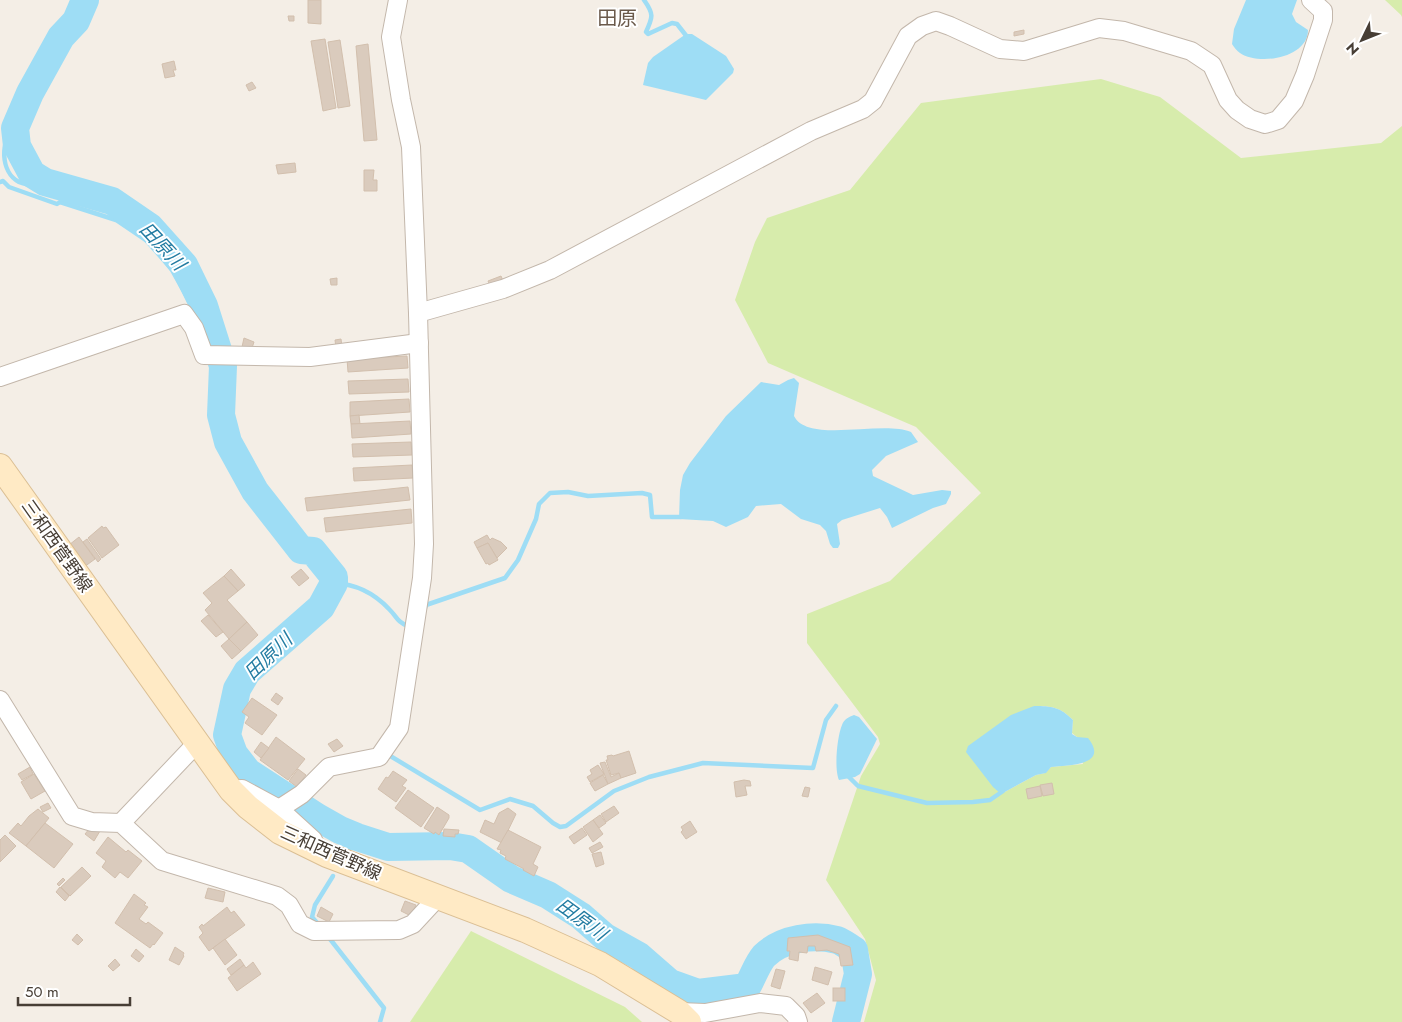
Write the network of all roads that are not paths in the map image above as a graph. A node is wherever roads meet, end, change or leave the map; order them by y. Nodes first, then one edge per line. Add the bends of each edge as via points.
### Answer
1 (398, 0) edge
2 (1311, 0) edge
3 (418, 313) junction
4 (419, 343) junction
5 (0, 377) edge
6 (0, 468) edge
7 (0, 700) edge
8 (197, 743) junction
9 (231, 790) junction
10 (282, 807) junction
11 (121, 823) junction
12 (316, 850) junction
13 (438, 897) junction
14 (684, 1017) edge
15 (798, 1022) edge

1 - 3 street via 392,37 411,147
2 - 3 street via 1323,11 1323,20 1305,75 1294,101 1278,120 1265,124 1237,110 1228,100 1212,65 1191,51 1124,31 1099,28 1024,51 1000,49 936,21 908,36 873,101 863,109 810,131 550,270 503,289
3 - 4 street
4 - 5 street via 310,357 204,355 194,328 184,314
4 - 10 street via 424,544 422,578 399,728 379,757 330,767 302,794
6 - 8 main road, 三和西菅野線
7 - 11 street via 72,816 92,822
8 - 9 main road, 三和西菅野線
8 - 11 street
9 - 10 street via 242,789
9 - 12 main road, 三和西菅野線 via 280,832
10 - 12 street via 314,840
11 - 13 street via 162,860 277,896 289,905 300,924 314,931 399,930 413,924
12 - 13 main road, 三和西菅野線
13 - 14 main road, 三和西菅野線 via 525,930 600,964
14 - 15 street via 760,1003 786,1006

